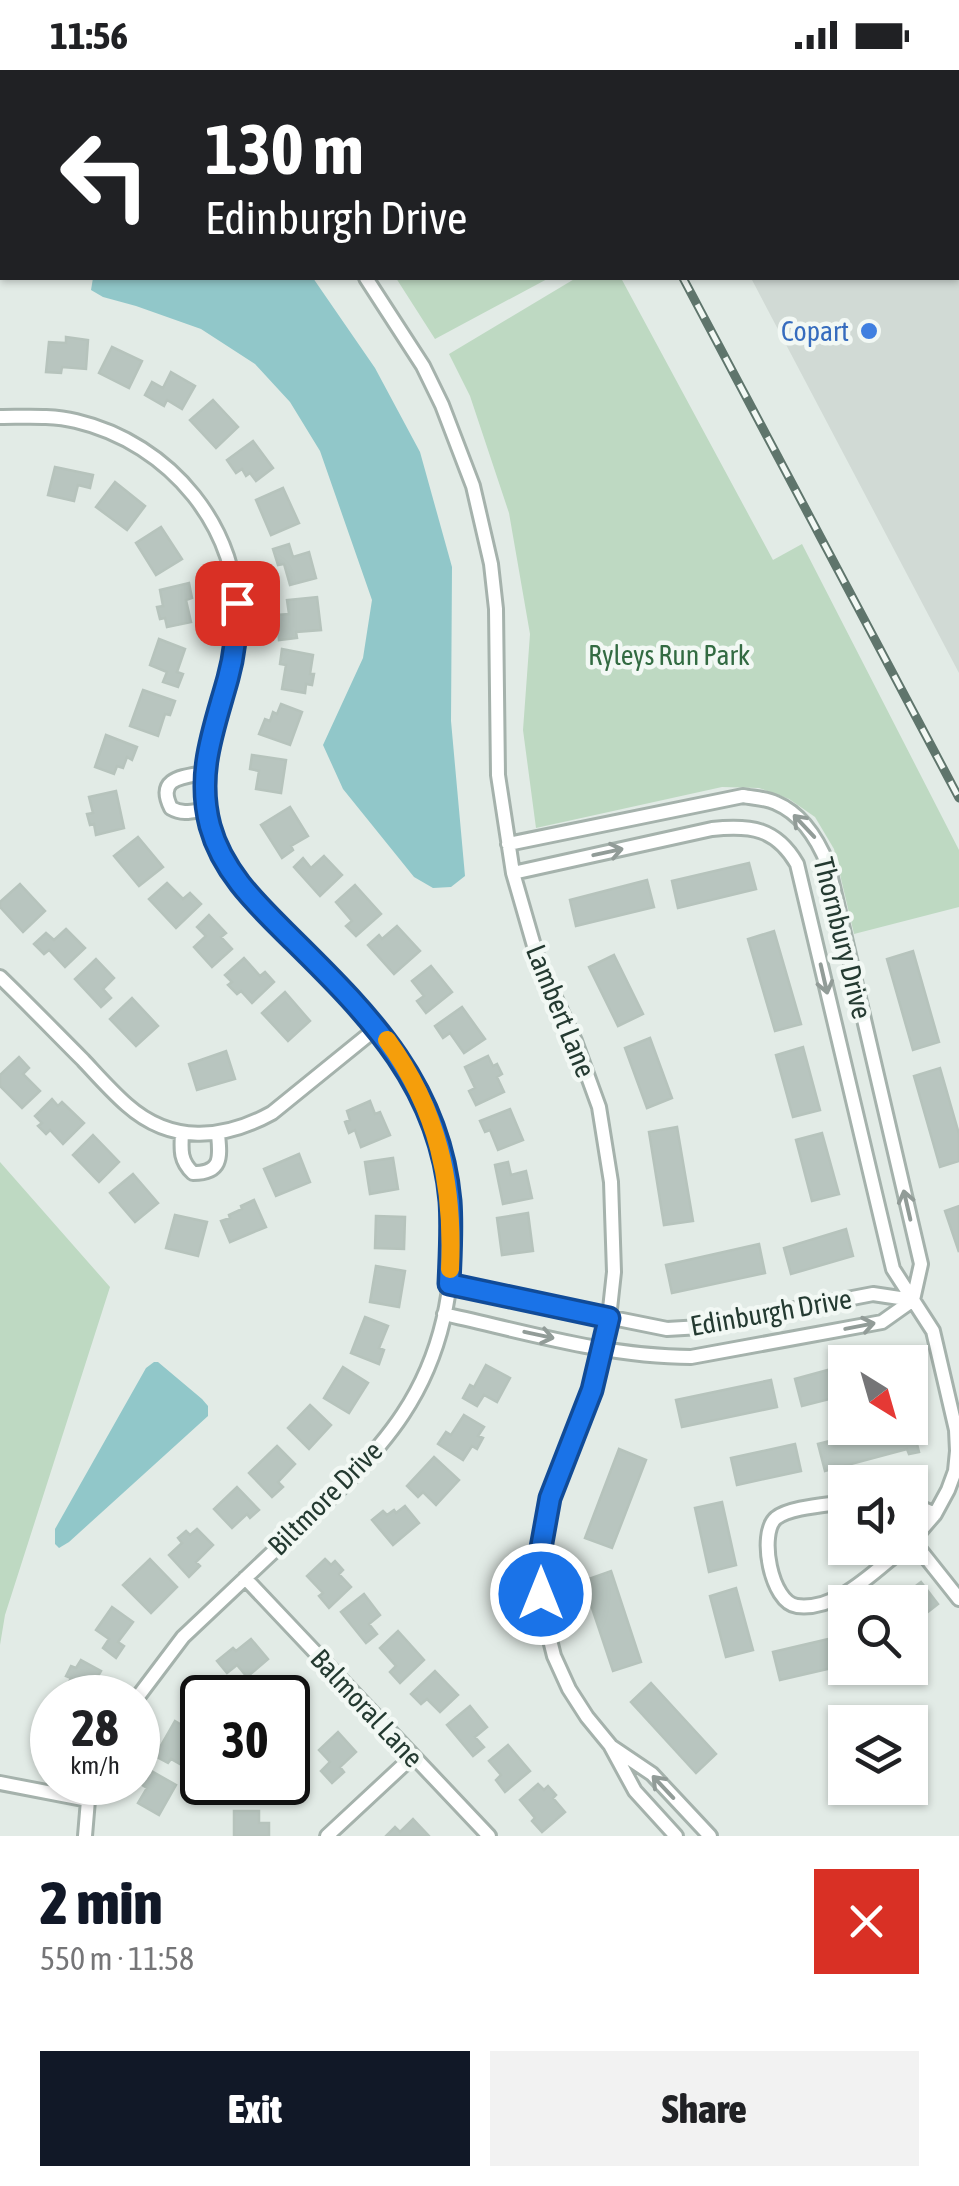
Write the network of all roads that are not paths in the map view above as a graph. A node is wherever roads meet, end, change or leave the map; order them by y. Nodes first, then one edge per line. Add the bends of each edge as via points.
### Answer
1 (367, 280) edge
2 (0, 417) edge
3 (204, 772) junction
4 (207, 808) junction
5 (508, 844) junction
6 (513, 872) junction
7 (0, 977) edge
8 (378, 1028) junction
9 (182, 1132) junction
10 (218, 1134) junction
11 (449, 1284) junction
12 (913, 1300) junction
13 (444, 1314) junction
14 (609, 1318) junction
15 (602, 1348) junction
16 (828, 1505) edge
17 (928, 1511) edge
18 (935, 1514) junction
19 (928, 1522) edge
20 (882, 1565) edge
21 (928, 1565) edge
22 (246, 1578) junction
23 (959, 1599) edge
24 (154, 1675) edge
25 (610, 1745) junction
26 (412, 1757) junction
27 (0, 1783) edge
28 (30, 1789) edge
29 (87, 1805) edge
30 (84, 1836) edge
31 (326, 1836) edge
32 (490, 1836) edge
33 (676, 1836) edge
34 (710, 1836) edge

1 - 5 street, Lambert Lane via 424,366 477,500 496,609 498,776
2 - 3 street, Biltmore Drive via 74,420 130,441 178,478 215,526 234,576 237,627
3 - 4 street, Biltmore Drive
3 - 4 street via 174,780 166,792 178,812
4 - 8 street, Biltmore Drive via 228,868
5 - 6 street, Lambert Lane
12 -> 5 street, Thornbury Drive via 917,1247 816,837 776,802 743,796
6 -> 12 street, Thornbury Drive via 738,826 788,848 798,864 894,1269
6 - 14 street, Lambert Lane via 539,962 599,1108 614,1231
7 - 9 street via 128,1106
8 - 10 street via 272,1113
8 - 11 street, Biltmore Drive via 412,1078 436,1137 450,1197
9 - 10 street
9 - 10 street via 183,1162 194,1173 216,1164
11 - 13 street, Biltmore Drive
11 - 14 street, Edinburgh Drive
12 - 14 street, Edinburgh Drive via 873,1294 685,1329
15 -> 12 street, Edinburgh Drive via 708,1355 882,1322
12 - 18 street, Thornbury Drive via 932,1331 956,1430 955,1470
13 -> 15 street, Edinburgh Drive
13 - 22 street, Biltmore Drive via 422,1379 384,1439
14 - 15 street, Lambert Lane
15 - 25 street, Lambert Lane via 550,1498 539,1559 554,1656
16 - 20 street, Thornbury Drive via 787,1513 769,1527 775,1585 785,1601 799,1606 837,1599
17 - 18 street
18 - 19 street, Thornbury Drive
21 - 23 street
22 - 24 street, Biltmore Drive via 183,1637
22 - 26 street, Balmoral Lane
25 - 33 street, Lambert Lane via 636,1791
34 -> 25 street, Lambert Lane via 652,1774
26 - 31 street
26 - 32 street, Balmoral Lane
27 - 28 street
29 - 30 street

